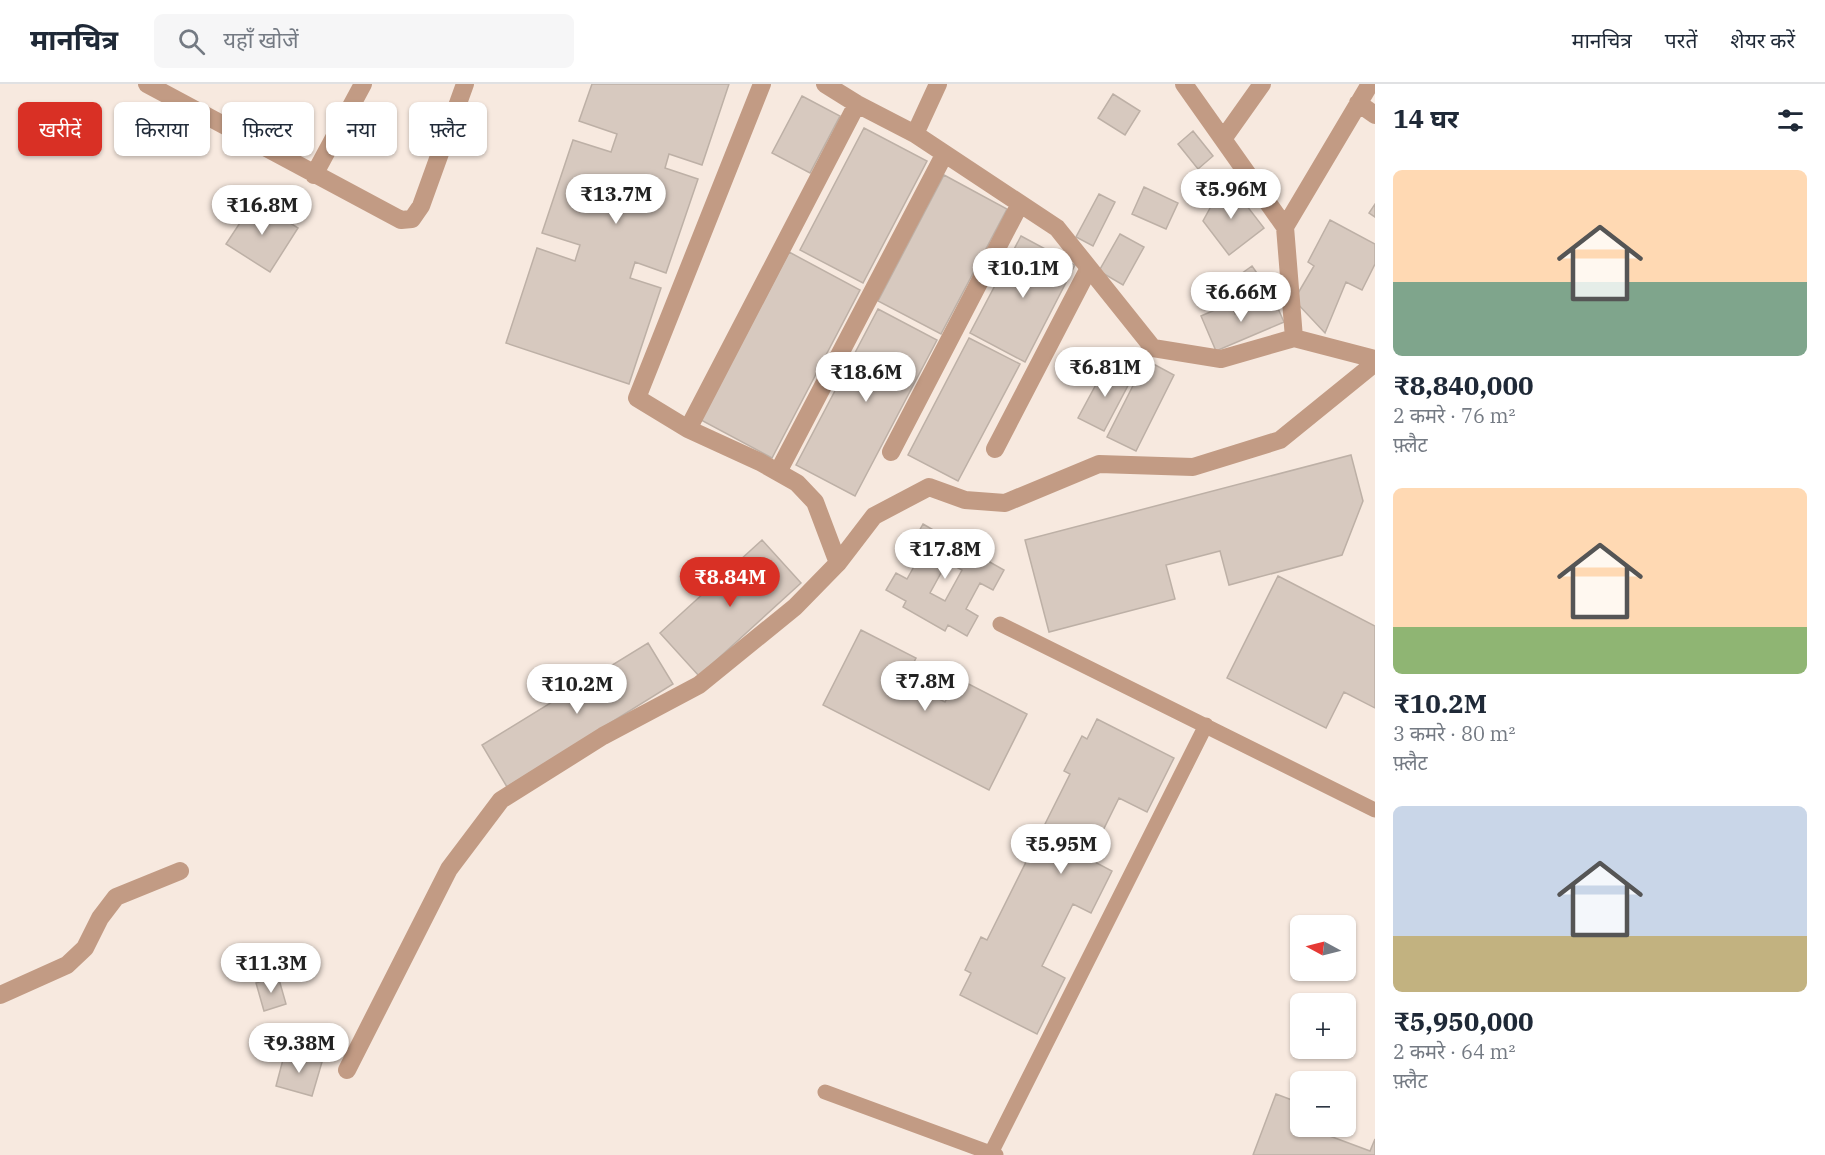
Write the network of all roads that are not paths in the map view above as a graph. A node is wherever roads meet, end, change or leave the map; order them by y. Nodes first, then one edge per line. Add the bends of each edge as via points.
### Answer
1 (363, 84) edge
2 (465, 84) edge
3 (762, 84) edge
4 (825, 84) edge
5 (938, 84) edge
6 (1184, 84) edge
7 (1263, 84) edge
8 (1370, 84) edge
9 (150, 85) edge
10 (1358, 103) junction
11 (857, 104) junction
12 (1375, 115) edge
13 (915, 134) junction
14 (1223, 139) junction
15 (944, 155) junction
16 (314, 175) junction
17 (1020, 204) junction
18 (1285, 227) junction
19 (1089, 268) junction
20 (1294, 338) junction
21 (1375, 361) edge
22 (688, 429) junction
23 (995, 449) dead end
24 (891, 452) dead end
25 (778, 472) junction
26 (838, 563) junction
27 (1000, 624) dead end
28 (1206, 725) junction
29 (1375, 810) edge
30 (180, 871) dead end
31 (0, 995) edge
32 (347, 1070) dead end
33 (825, 1092) dead end
34 (992, 1154) edge

1 - 16 street
2 - 16 street via 421,206 412,219 389,216
3 - 22 street via 637,398
4 - 11 street
5 - 13 street
6 - 14 street
7 - 14 street
8 - 10 street
9 - 16 street
10 - 12 street
10 - 18 street
11 - 13 street
11 - 22 street
13 - 15 street
14 - 18 street
15 - 17 street
15 - 25 street
17 - 19 street via 1057,228
17 - 24 street
18 - 20 street
19 - 20 street via 1153,348 1221,359
19 - 23 street
20 - 21 street
21 - 26 street via 1280,440 1192,467 1099,464 1005,503 965,501 929,487 874,516
22 - 25 street
25 - 26 street via 797,483 815,502
26 - 32 street via 795,607 699,685 603,736 501,800 449,869
27 - 28 lane
28 - 29 lane
28 - 34 lane
30 - 31 street via 116,897 85,948 67,965
33 - 34 lane

